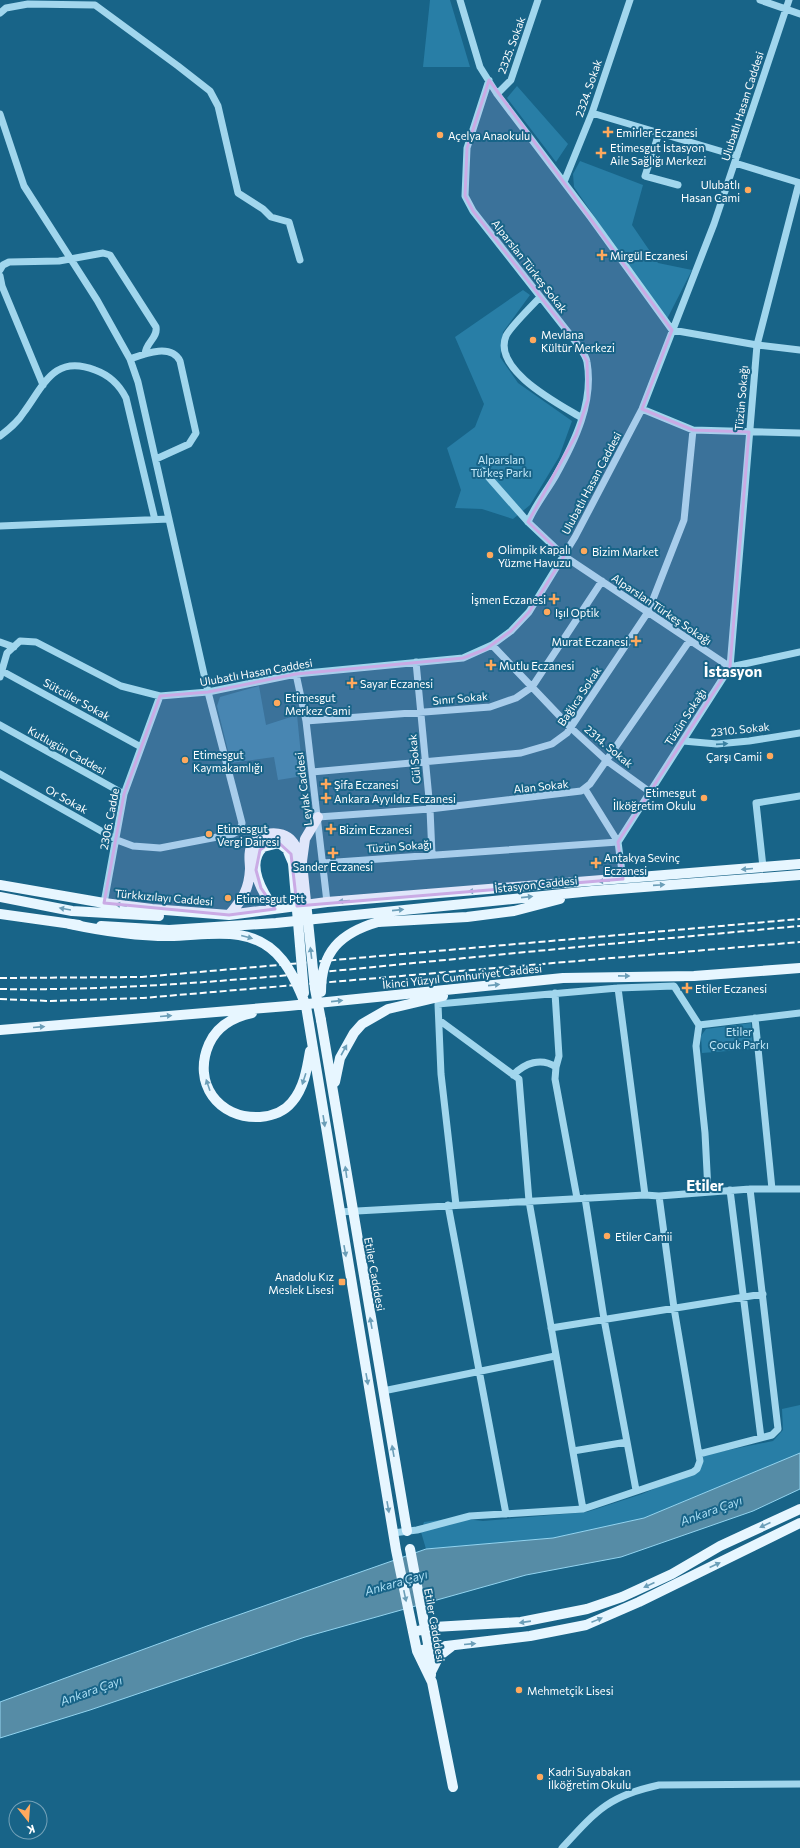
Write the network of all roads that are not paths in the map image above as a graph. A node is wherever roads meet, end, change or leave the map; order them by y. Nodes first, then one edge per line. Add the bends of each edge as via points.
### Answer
1 (460, 0) edge
2 (538, 0) edge
3 (630, 0) edge
4 (760, 0) edge
5 (789, 0) edge
6 (786, 8) junction
7 (0, 13) edge
8 (800, 14) edge
9 (489, 80) junction
10 (497, 94) junction
11 (592, 113) junction
12 (0, 114) edge
13 (659, 133) junction
14 (736, 159) junction
15 (564, 182) junction
16 (800, 183) edge
17 (678, 185) dead end
18 (71, 259) junction
19 (300, 260) dead end
20 (0, 270) edge
21 (0, 276) edge
22 (540, 297) junction
23 (672, 330) junction
24 (757, 345) junction
25 (800, 350) edge
26 (145, 354) junction
27 (130, 359) junction
28 (43, 385) junction
29 (642, 409) junction
30 (582, 418) junction
31 (693, 430) junction
32 (749, 432) junction
33 (800, 433) edge
34 (0, 436) edge
35 (156, 459) junction
36 (483, 471) dead end
37 (169, 519) junction
38 (154, 520) junction
39 (528, 522) junction
40 (0, 526) edge
41 (564, 556) junction
42 (602, 581) junction
43 (648, 612) junction
44 (690, 640) junction
45 (0, 642) edge
46 (492, 645) junction
47 (14, 647) junction
48 (800, 652) edge
49 (416, 662) junction
50 (730, 667) junction
51 (1, 674) edge
52 (296, 674) junction
53 (532, 687) junction
54 (208, 692) junction
55 (160, 696) junction
56 (421, 712) junction
57 (306, 721) junction
58 (0, 725) edge
59 (571, 728) junction
60 (800, 733) edge
61 (683, 741) junction
62 (141, 747) junction
63 (607, 761) junction
64 (426, 762) junction
65 (312, 772) junction
66 (0, 774) edge
67 (585, 789) junction
68 (650, 792) junction
69 (124, 794) junction
70 (800, 796) edge
71 (430, 809) junction
72 (318, 817) junction
73 (117, 840) junction
74 (618, 842) junction
75 (432, 855) junction
76 (297, 863) junction
77 (323, 863) junction
78 (800, 864) edge
79 (763, 867) junction
80 (800, 875) edge
81 (623, 879) junction
82 (0, 885) edge
83 (592, 891) junction
84 (0, 897) edge
85 (327, 902) junction
86 (104, 903) junction
87 (275, 909) junction
88 (0, 914) edge
89 (229, 915) junction
90 (70, 924) junction
91 (800, 968) edge
92 (470, 988) junction
93 (618, 988) junction
94 (555, 993) junction
95 (288, 1006) junction
96 (306, 1006) junction
97 (800, 1013) edge
98 (755, 1018) junction
99 (322, 1020) junction
100 (439, 1020) junction
101 (699, 1025) junction
102 (0, 1030) edge
103 (311, 1041) junction
104 (556, 1067) junction
105 (514, 1075) junction
106 (334, 1088) junction
107 (750, 1189) junction
108 (772, 1189) junction
109 (800, 1189) edge
110 (730, 1190) junction
111 (708, 1191) junction
112 (645, 1195) junction
113 (659, 1196) junction
114 (577, 1198) junction
115 (585, 1198) junction
116 (528, 1201) junction
117 (448, 1205) junction
118 (456, 1205) junction
119 (352, 1210) junction
120 (339, 1212) junction
121 (763, 1294) junction
122 (744, 1297) junction
123 (674, 1308) junction
124 (604, 1320) junction
125 (551, 1328) junction
126 (555, 1356) junction
127 (479, 1371) junction
128 (383, 1391) junction
129 (761, 1438) junction
130 (627, 1442) junction
131 (573, 1451) junction
132 (699, 1454) junction
133 (636, 1490) junction
134 (583, 1509) junction
135 (800, 1509) edge
136 (506, 1514) junction
137 (800, 1523) edge
138 (407, 1531) junction
139 (393, 1533) junction
140 (410, 1549) dead end
141 (425, 1629) junction
142 (413, 1632) junction
143 (453, 1645) junction
144 (429, 1649) junction
145 (417, 1651) junction
146 (431, 1678) junction
147 (800, 1784) edge
148 (453, 1788) dead end
149 (562, 1848) edge

1 - 9 street via 480,67
2 - 10 street, 2325. Sokak via 511,80
3 - 11 street, 2324. Sokak
4 - 6 street
5 - 6 street, Ulubatlı Hasan Caddesi
6 - 8 street
6 - 14 street, Ulubatlı Hasan Caddesi
7 - 19 street via 6,8 28,4 95,5 210,91 218,106 238,193 271,217 289,222
9 - 10 street
9 - 22 street, Alparslan Türkeş Sokak via 467,148 465,196
10 - 15 street
11 - 13 street
11 - 15 street, 2324. Sokak
12 - 18 street via 24,186
13 - 14 street
13 - 17 street via 645,176
14 - 16 street
14 - 23 street, Ulubatlı Hasan Caddesi via 714,224
15 - 23 street
16 - 24 street, Tüzün Sokağı
18 - 20 street via 9,262
18 - 26 street via 103,253 113,257 156,327 156,335 148,344
18 - 27 street
21 - 28 street
22 - 30 street, Alparslan Türkeş Sokak via 575,341 587,361 588,399
22 - 30 street via 506,336 504,351 519,376
23 - 24 street
23 - 29 street, Ulubatlı Hasan Caddesi
24 - 25 street
24 - 32 street, Tüzün Sokağı
26 - 27 street
26 - 35 street via 171,352 179,358 197,430 189,444
27 - 35 street
28 - 34 street via 15,424
28 - 38 street via 56,371 74,365 96,370 115,382 128,404
29 - 31 street
29 - 41 street, Ulubatlı Hasan Caddesi
30 - 39 street, Alparslan Türkeş Sokak via 556,476 532,511
31 - 32 street
31 - 43 street, Bağlıca Sokak via 684,520
32 - 33 street
32 - 50 street, Tüzün Sokağı
35 - 37 street
36 - 39 street, Alparslan Türkeş Sokağı
37 - 38 street
37 - 54 street
38 - 40 street
39 - 41 street, Alparslan Türkeş Sokağı
41 - 42 street, Alparslan Türkeş Sokağı
41 - 46 street, Ulubatlı Hasan Caddesi via 529,612 511,631
42 - 43 street, Alparslan Türkeş Sokağı
42 - 53 street, Sınır Sokak
43 - 44 street, Alparslan Türkeş Sokağı
43 - 59 street, Bağlıca Sokak
44 - 50 street, Alparslan Türkeş Sokağı
44 - 63 street, Alan Sokak
45 - 47 street
46 - 49 street, Ulubatlı Hasan Caddesi via 463,658
46 - 53 street, 2314. Sokak
47 - 51 street via 8,653
47 - 55 street, Ulubatlı Hasan Caddesi via 20,641 36,642 121,686
48 - 50 street
49 - 52 street, Ulubatlı Hasan Caddesi
49 - 56 street, Gül Sokak
50 - 61 street, Tüzün Sokağı
51 - 62 street, Sütcüler Sokak
52 - 54 street, Ulubatlı Hasan Caddesi
52 - 57 street, Leylak Caddesi
53 - 56 street, Sınır Sokak via 516,698 490,707
53 - 59 street, 2314. Sokak
54 - 55 street, Ulubatlı Hasan Caddesi
54 - 73 street, Or Sokak via 242,823 240,830 233,834 160,848 134,846
55 - 62 street, 2306. Cadde
56 - 57 street, Sınır Sokak
56 - 64 street, Gül Sokak
57 - 65 street, Leylak Caddesi
58 - 69 street, Kutlugün Caddesi
59 - 63 street, 2314. Sokak
59 - 64 street, Bağlıca Sokak via 558,741 531,751
61 -> 60 street, 2310. Sokak via 716,744
61 - 68 street, Tüzün Sokağı
62 - 69 street, 2306. Cadde
63 - 67 street, Alan Sokak
63 - 68 street, 2314. Sokak
64 - 65 street, Bağlıca Sokak
64 - 71 street, Gül Sokak
65 - 72 street, Leylak Caddesi
66 - 73 street, Or Sokak
67 - 71 street, Alan Sokak via 574,793
67 - 74 street
68 - 74 street, Tüzün Sokağı
69 - 73 street, 2306. Cadde
70 - 79 street via 756,803
71 - 72 street, Alan Sokak
71 - 75 street, Gül Sokak
72 - 76 main road via 305,839
72 - 77 street, Leylak Caddesi
73 - 86 street, 2306. Cadde
74 - 75 street, Tüzün Sokağı
74 - 81 street
75 - 77 street, Tüzün Sokağı
76 - 87 main road via 279,843 268,844 258,855 258,879 266,898
76 - 89 main road via 295,844 285,835 273,833 258,838 251,847 249,879 243,898
76 - 96 main road, bridge
99 -> 76 main road, bridge via 315,989
77 - 85 street, Leylak Caddesi
78 - 79 main road, İstasyon Caddesi
79 -> 81 main road, İstasyon Caddesi
83 -> 80 main road, İstasyon Caddesi
81 -> 85 main road, İstasyon Caddesi
82 - 86 main road, Türkkızılayı Caddesi
90 -> 83 main road, İstasyon Caddesi via 169,930 276,924
83 - 99 main road, bridge via 514,911 467,917 378,922 351,932 329,953 321,976
89 -> 84 main road via 183,917 72,911
85 - 87 main road, Türkkızılayı Caddesi
89 -> 86 main road, Türkkızılayı Caddesi
87 - 89 main road, Türkkızılayı Caddesi
88 - 90 main road
90 -> 96 main road, bridge via 123,934 225,934 256,939 283,959
92 -> 91 main road, İkinci Yüzyıl Cumhuriyet Caddesi via 563,978 694,976
95 -> 92 main road, İkinci Yüzyıl Cumhuriyet Caddesi
106 -> 92 main road via 340,1058 362,1024 381,1011
93 - 94 street
93 - 101 street via 674,986
93 - 112 street
94 - 100 street via 438,1004
94 - 104 street via 559,1056
102 -> 95 main road, İkinci Yüzyıl Cumhuriyet Caddesi
103 -> 95 main road via 304,1081 293,1101 278,1113 266,1117 240,1117 213,1098 204,1075 205,1054 212,1038 223,1024 244,1015
96 - 103 main road
97 - 98 street
98 - 101 street
98 - 108 street
99 - 106 main road, Etiler Cadddesi
100 - 105 street
100 - 118 street via 441,1074
101 - 111 street via 696,1046
103 -> 120 main road
104 - 105 street via 548,1061 536,1062 520,1068
104 - 114 street via 555,1079
105 - 116 street via 519,1079
119 -> 106 main road, Etiler Cadddesi
107 - 108 street
107 - 110 street
107 - 121 street
108 - 109 street
110 - 111 street
110 - 122 street
111 - 113 street
112 - 113 street
112 - 115 street
113 - 123 street
114 - 115 street
114 - 116 street
115 - 124 street
116 - 118 street
116 - 125 street
117 - 118 street
117 - 119 street
117 - 127 street
119 - 120 street
128 -> 119 main road, Etiler Cadddesi
120 -> 139 main road
121 - 122 street
121 - 129 street via 778,1429 774,1434
122 - 123 street
122 - 129 street
123 - 124 street
123 - 132 street
124 - 125 street
124 - 130 street
125 - 126 street
126 - 127 street
126 - 131 street
127 - 128 street
127 - 136 street
138 -> 128 main road, Etiler Cadddesi
129 - 132 street
130 - 131 street
130 - 133 street
131 - 134 street
132 - 133 street via 700,1465 693,1472
133 - 134 street
134 - 136 street
135 -> 141 main road via 720,1546 672,1574 622,1597 587,1609 521,1622
136 - 138 street via 470,1516
143 -> 137 main road via 530,1636 586,1625 639,1602
138 - 139 street
139 -> 142 main road
140 - 141 main road, Etiler Cadddesi
141 - 142 main road
141 - 144 main road, Etiler Cadddesi
142 - 145 main road
143 - 144 main road
143 - 146 main road via 439,1656
144 - 145 main road
144 - 146 main road, Etiler Cadddesi
145 - 146 main road
146 - 148 main road
147 - 149 street via 659,1785 637,1790 614,1798 594,1813

